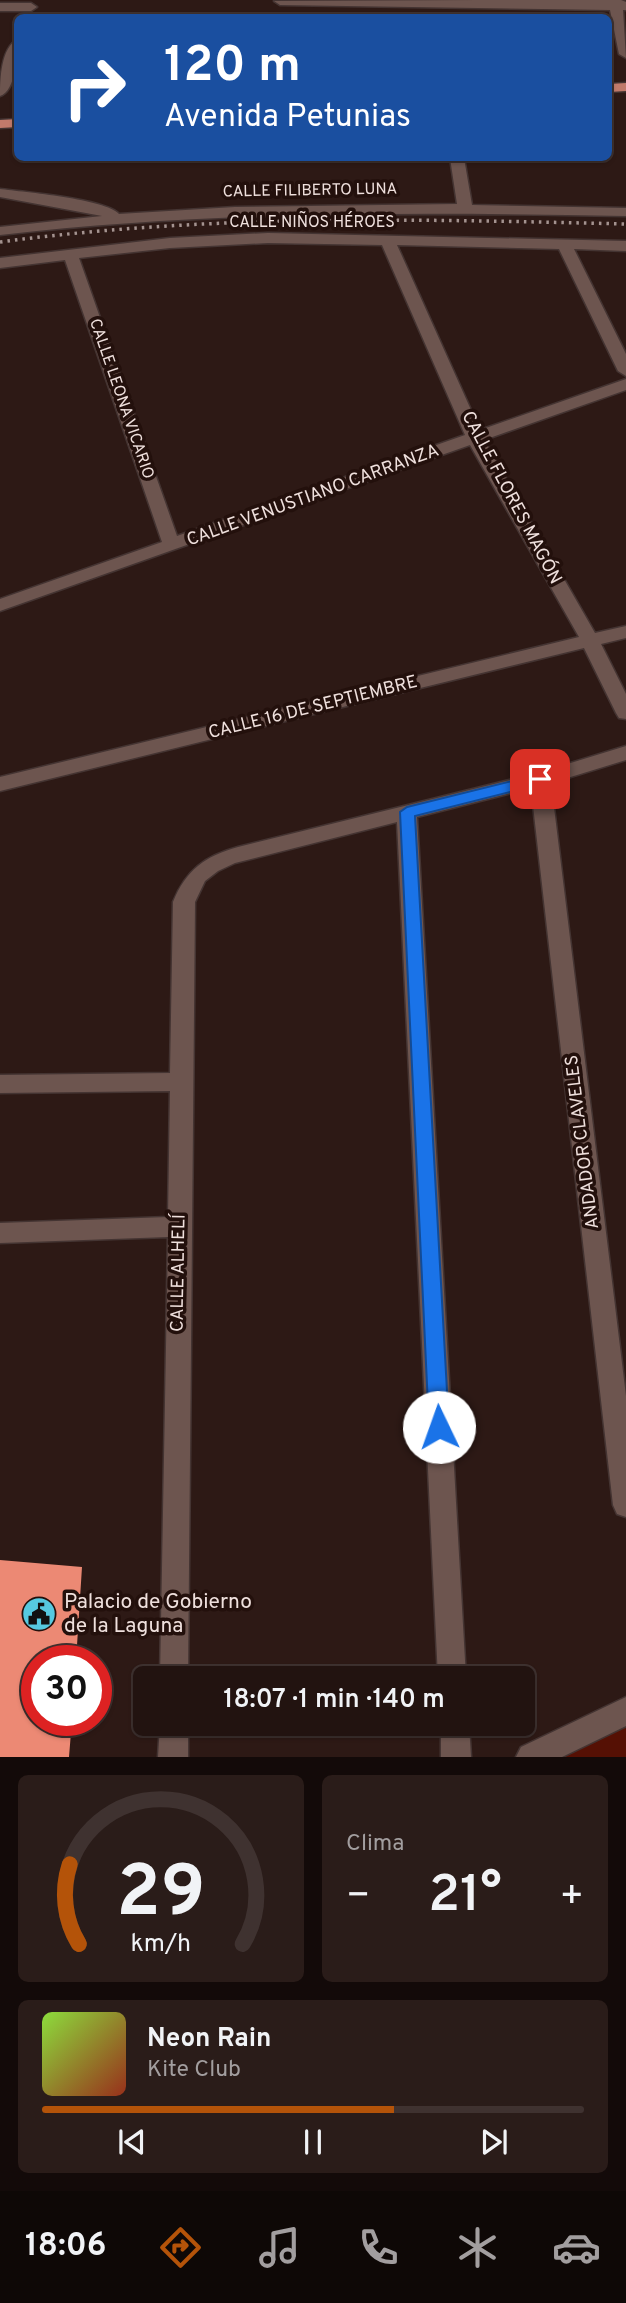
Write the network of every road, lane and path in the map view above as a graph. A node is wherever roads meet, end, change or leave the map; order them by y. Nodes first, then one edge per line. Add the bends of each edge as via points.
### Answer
1 (280, 1) edge
2 (619, 4) edge
3 (0, 7) edge
4 (30, 8) edge
5 (14, 54) edge
6 (626, 54) edge
7 (0, 92) edge
8 (457, 161) edge
9 (0, 193) edge
10 (465, 208) junction
11 (626, 212) edge
12 (116, 218) junction
13 (0, 231) edge
14 (387, 240) junction
15 (564, 244) junction
16 (626, 246) edge
17 (70, 253) junction
18 (0, 263) edge
19 (626, 371) edge
20 (626, 384) edge
21 (475, 438) junction
22 (172, 546) junction
23 (0, 605) edge
24 (626, 632) edge
25 (590, 641) junction
26 (626, 713) edge
27 (626, 753) edge
28 (540, 779) junction
29 (0, 784) edge
30 (407, 812) junction
31 (182, 1082) junction
32 (0, 1084) edge
33 (180, 1227) junction
34 (0, 1233) edge
35 (626, 1505) edge
36 (174, 1666) edge
37 (451, 1666) edge
38 (626, 1711) edge
39 (174, 1736) edge
40 (455, 1736) edge
41 (173, 1757) edge
42 (456, 1757) edge
43 (531, 1757) edge

1 - 2 street
2 - 6 street
3 - 4 street
5 - 7 street
8 - 10 street
9 - 12 street, CALLE FILIBERTO LUNA via 96,208
10 - 11 street, CALLE FILIBERTO LUNA
10 - 12 street, CALLE FILIBERTO LUNA via 209,210
12 - 13 street
14 - 15 street, CALLE NIÑOS HÉROES
14 - 17 street, CALLE NIÑOS HÉROES via 268,238
14 - 21 street, CALLE FLORES MAGÓN
15 - 16 street, CALLE NIÑOS HÉROES
15 - 19 street
17 - 18 street, CALLE NIÑOS HÉROES
17 - 22 street, CALLE LEONA VICARIO
20 - 21 street, CALLE VENUSTIANO CARRANZA
21 - 22 street, CALLE VENUSTIANO CARRANZA
21 - 25 street, CALLE FLORES MAGÓN
22 - 23 street, CALLE VENUSTIANO CARRANZA
24 - 25 street, CALLE 16 DE SEPTIEMBRE
25 - 26 street, CALLE FLORES MAGÓN
25 - 29 street, CALLE 16 DE SEPTIEMBRE
27 - 28 street
28 - 30 street
28 - 35 street, ANDADOR CLAVELES
30 - 31 street, CALLE ALHELÍ via 238,854 200,872 184,902
30 - 37 street
31 - 32 street
31 - 33 street, CALLE ALHELÍ
33 - 34 street
33 - 36 street, CALLE ALHELÍ
38 - 43 street
39 - 41 street
40 - 42 street

